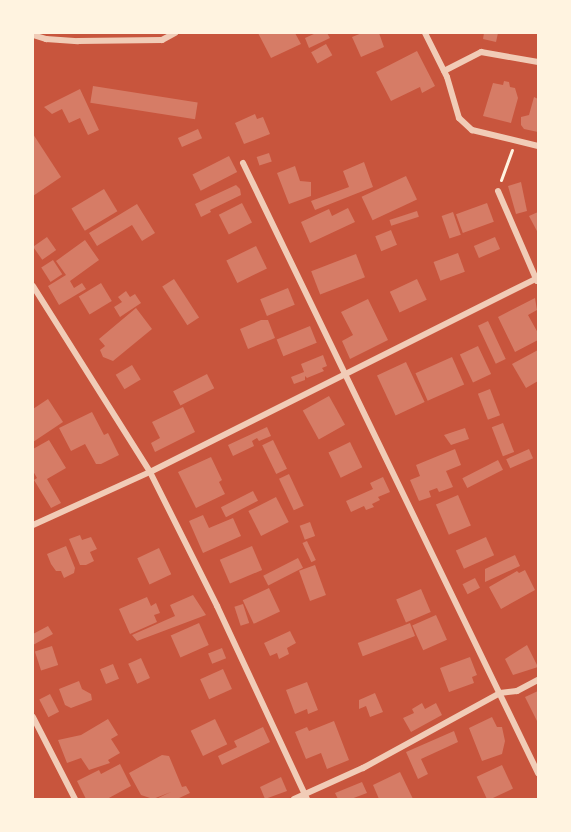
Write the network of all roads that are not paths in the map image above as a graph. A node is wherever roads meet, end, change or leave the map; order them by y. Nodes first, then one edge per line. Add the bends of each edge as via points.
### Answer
1 (175, 33) edge
2 (425, 33) edge
3 (33, 35) edge
4 (538, 62) edge
5 (444, 71) junction
6 (538, 146) edge
7 (243, 163) dead end
8 (498, 190) road end
9 (537, 281) edge
10 (33, 286) edge
11 (344, 375) junction
12 (150, 472) junction
13 (33, 525) edge
14 (538, 680) edge
15 (500, 693) junction
16 (33, 717) edge
17 (538, 773) edge
18 (306, 796) edge
19 (75, 799) edge
20 (294, 799) edge

1 - 3 street via 162,40 78,41
2 - 5 street
4 - 5 street via 481,52
5 - 6 street via 459,118 472,130
7 - 11 street
8 - 9 street
9 - 11 street
10 - 12 street
11 - 12 street
11 - 15 street
12 - 13 street
12 - 18 street
14 - 15 street
15 - 17 street
15 - 18 street
16 - 19 street
18 - 20 street

